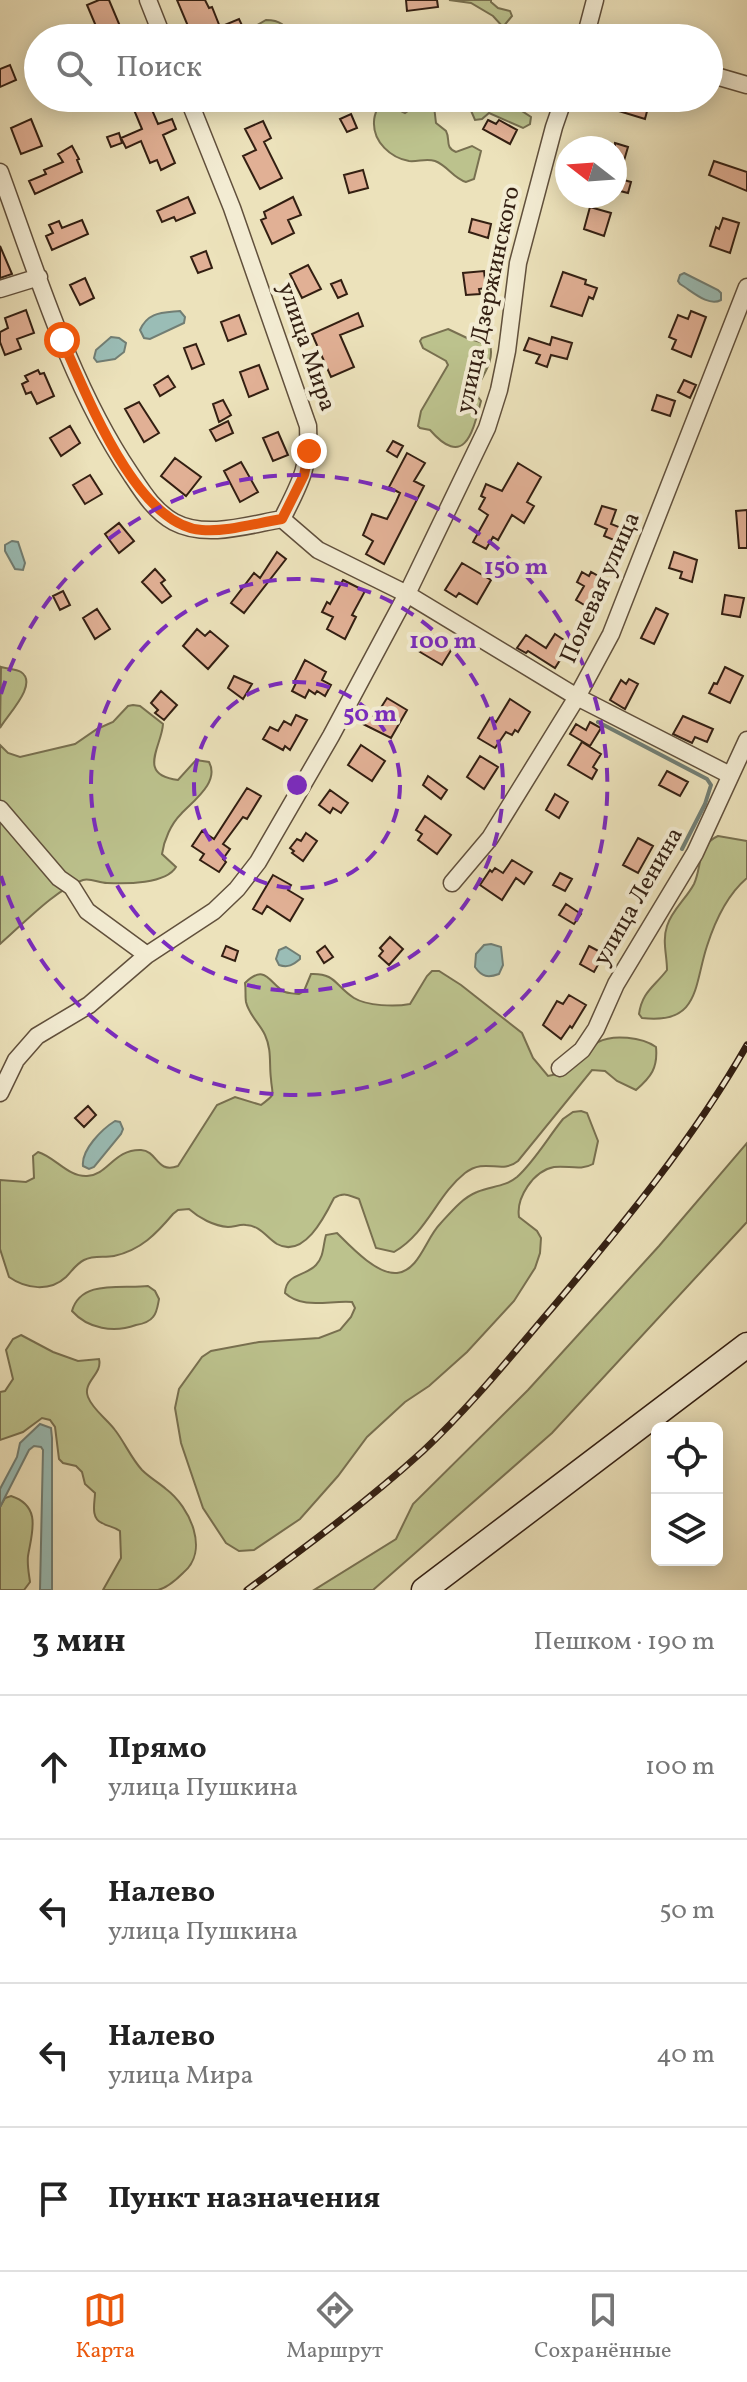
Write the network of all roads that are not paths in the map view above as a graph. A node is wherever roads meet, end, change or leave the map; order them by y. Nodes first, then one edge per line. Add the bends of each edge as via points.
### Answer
1 (148, 0) edge
2 (595, 0) edge
3 (157, 24) edge
4 (589, 24) edge
5 (723, 78) edge
6 (747, 85) edge
7 (194, 112) edge
8 (559, 112) edge
9 (0, 172) edge
10 (39, 277) junction
11 (747, 287) edge
12 (0, 289) edge
13 (282, 519) junction
14 (407, 594) junction
15 (577, 697) junction
16 (747, 740) edge
17 (730, 775) junction
18 (0, 809) edge
19 (452, 883) dead end
20 (147, 955) junction
21 (560, 1068) dead end
22 (0, 1093) edge
23 (747, 1345) edge
24 (424, 1590) edge

1 - 3 street
2 - 4 street
5 - 6 street
7 - 13 street, улица Мира via 308,426 304,475
8 - 14 street, улица Дзержинского via 518,263 499,390 487,428
9 - 10 street
10 - 12 street
10 - 13 street via 111,445 150,503 174,522 200,530
11 - 15 street, Полевая улица via 624,604
13 - 14 street via 318,550
14 - 15 street
14 - 20 street, улица Дзержинского via 258,862 214,911
15 - 17 street
15 - 19 street, Полевая улица via 490,838
16 - 17 street, улица Ленина
17 - 21 street, улица Ленина via 695,853 616,984 596,1029
18 - 20 street via 72,887 87,911
20 - 22 street, улица Дзержинского via 89,1005 37,1036 16,1060
23 - 24 main road

